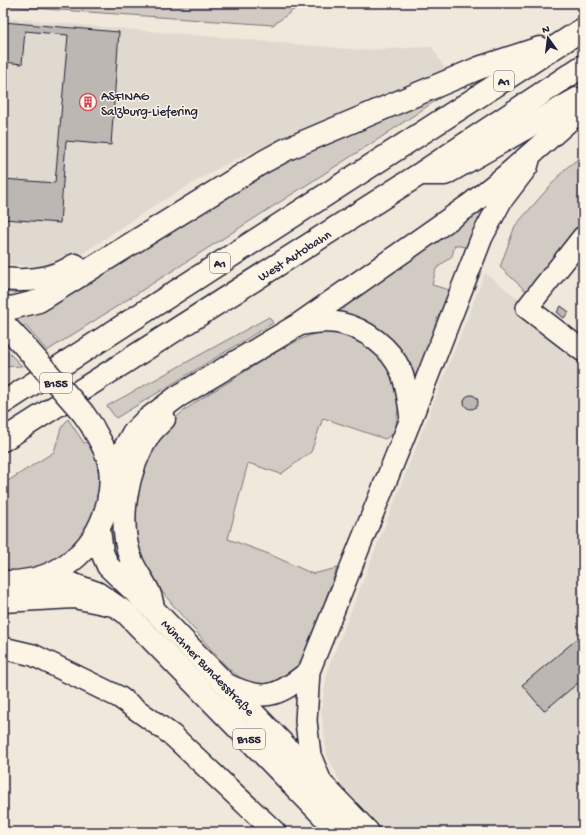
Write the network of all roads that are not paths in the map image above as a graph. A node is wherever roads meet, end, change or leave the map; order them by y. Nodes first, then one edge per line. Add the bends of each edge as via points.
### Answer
1 (577, 34) edge
2 (583, 66) edge
3 (583, 97) edge
4 (583, 108) edge
5 (530, 154) junction
6 (263, 162) junction
7 (420, 174) junction
8 (583, 237) edge
9 (3, 279) edge
10 (3, 307) edge
11 (3, 323) edge
12 (296, 326) junction
13 (583, 351) edge
14 (3, 403) edge
15 (411, 419) junction
16 (3, 440) edge
17 (109, 497) junction
18 (99, 530) junction
19 (42, 578) junction
20 (3, 582) edge
21 (3, 601) edge
22 (113, 605) junction
23 (153, 609) junction
24 (3, 648) edge
25 (309, 671) junction
26 (226, 684) junction
27 (321, 782) junction
28 (275, 832) edge
29 (339, 832) edge
30 (368, 832) edge

1 - 6 main road via 479,68 287,149
1 - 14 main road, A1
2 - 7 main road, West Autobahn / A1
3 - 7 main road via 445,174
4 - 5 main road
5 - 12 main road via 471,204
5 - 15 street via 528,167 501,201 482,237
6 - 9 main road via 203,185 71,268 35,279
6 - 10 main road via 39,301 12,308
7 - 16 main road, West Autobahn / A1
8 - 13 street via 527,308
11 - 17 main road, Münchner Bundesstraße / B155, bridge via 92,426 109,462
12 - 15 street via 319,321 341,323 373,336 389,353 400,371
12 - 17 main road via 177,397 145,421 133,433 123,450
12 - 23 main road via 166,417 150,433 139,454 127,496 124,523 132,562 152,595
15 - 25 street
17 - 18 main road, Münchner Bundesstraße / B155
18 - 19 main road, Münchner Bundesstraße / B155 via 87,547 66,566
18 - 23 main road, Münchner Bundesstraße / B155 via 102,552 108,566
19 - 20 main road, Münchner Bundesstraße / B155 via 15,583
19 - 22 main road, Münchner Bundesstraße / B155 via 66,582 97,593
21 - 22 main road via 74,597
22 - 29 main road, Münchner Bundesstraße / B155 via 126,613 155,641
23 - 26 main road, Münchner Bundesstraße / B155
24 - 28 street via 33,655 120,697 172,734
25 - 26 street via 295,683 272,694 246,694
25 - 27 street via 306,721 310,755
26 - 27 main road, Münchner Bundesstraße / B155
27 - 30 main road, Münchner Bundesstraße / B155

